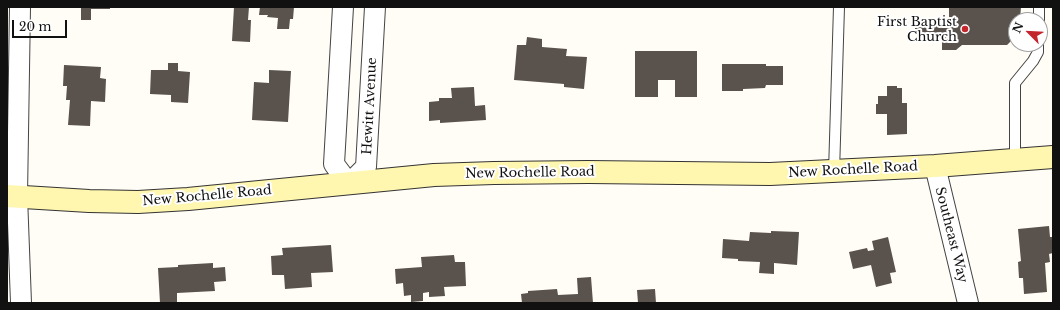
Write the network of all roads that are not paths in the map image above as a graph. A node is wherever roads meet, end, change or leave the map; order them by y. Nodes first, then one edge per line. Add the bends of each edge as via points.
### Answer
1 (20, 7) edge
2 (343, 7) edge
3 (375, 7) edge
4 (839, 7) edge
5 (1038, 52) edge
6 (1053, 157) edge
7 (1015, 161) junction
8 (935, 166) junction
9 (834, 172) junction
10 (348, 184) junction
11 (12, 196) edge
12 (21, 303) edge
13 (968, 303) edge

1 - 11 street
2 - 10 street via 334,164
3 - 10 street, Hewitt Avenue via 366,167
4 - 9 lane
5 - 7 lane via 1015,83
6 - 7 main road, New Rochelle Road
7 - 8 main road, New Rochelle Road
8 - 9 main road, New Rochelle Road
8 - 13 street, Southeast Way
9 - 10 main road, New Rochelle Road via 494,173 434,175
10 - 11 main road, New Rochelle Road via 138,202
11 - 12 street

